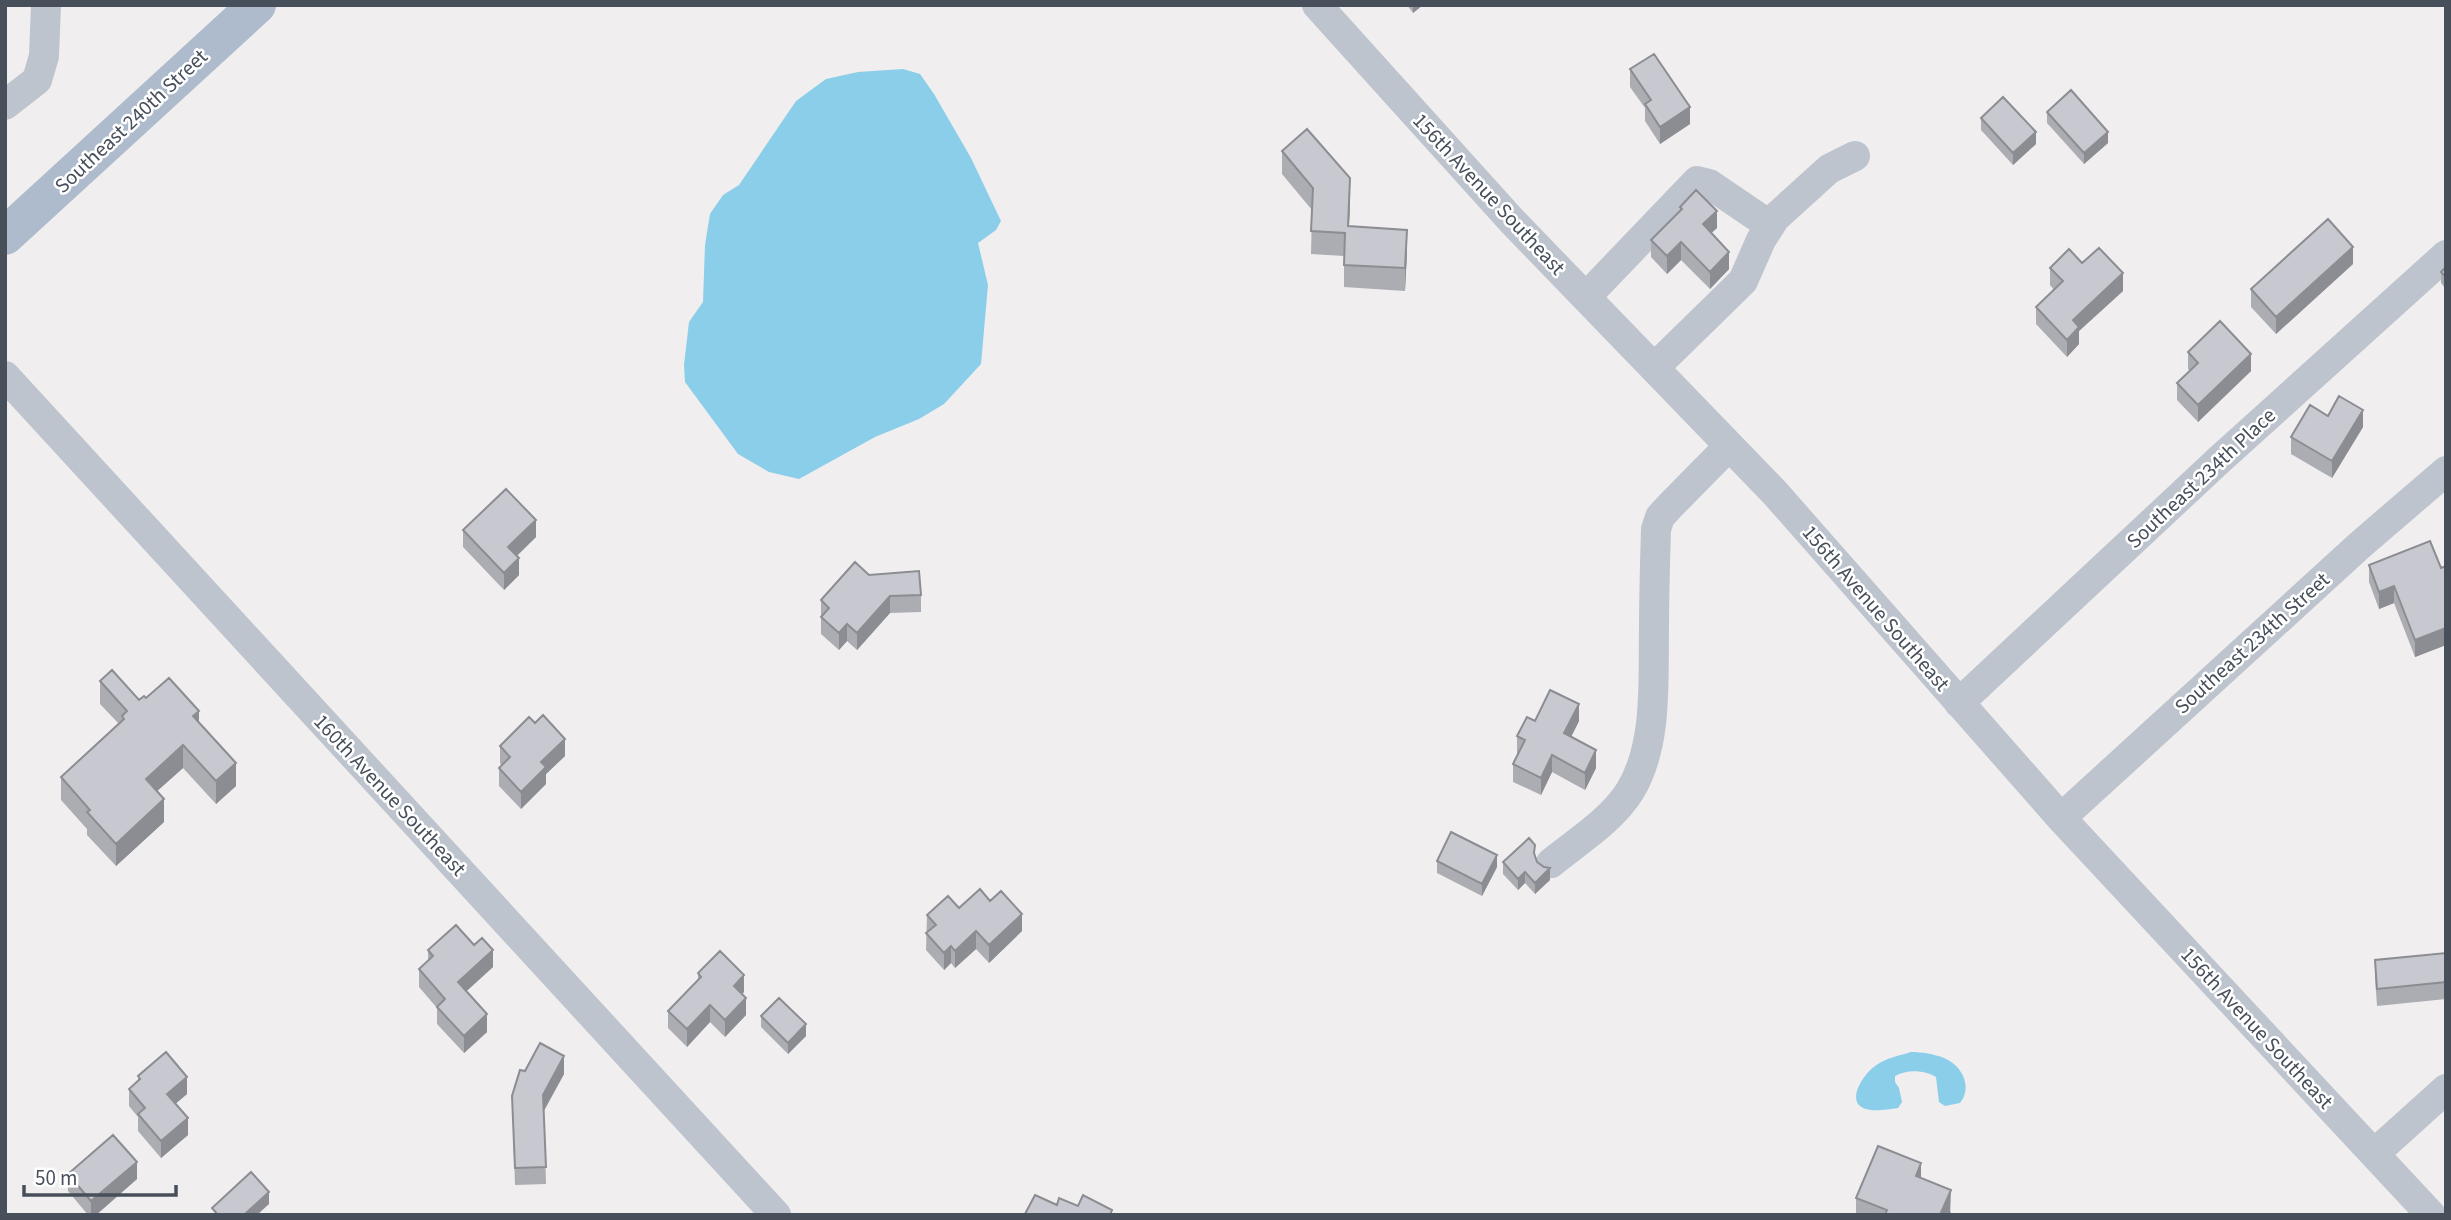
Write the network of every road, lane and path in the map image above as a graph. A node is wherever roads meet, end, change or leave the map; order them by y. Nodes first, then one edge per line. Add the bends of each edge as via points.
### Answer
1 (46, 5) edge
2 (257, 5) edge
3 (1317, 5) edge
4 (5, 105) edge
5 (1855, 156) dead end
6 (1775, 218) junction
7 (5, 236) edge
8 (2446, 255) edge
9 (1586, 297) junction
10 (1654, 368) junction
11 (5, 376) edge
12 (1729, 446) junction
13 (2446, 471) edge
14 (1959, 703) junction
15 (2061, 817) junction
16 (1551, 863) dead end
17 (2446, 1089) edge
18 (2375, 1153) junction
19 (776, 1215) edge
20 (2431, 1215) edge

1 - 4 street via 44,56 37,80
2 - 7 main road, Southeast 240th Street
3 - 9 street, 156th Avenue Southeast
5 - 6 street via 1829,169
6 - 9 street via 1765,222 1709,184 1697,181
6 - 10 street via 1743,281
8 - 14 street, Southeast 234th Place
9 - 10 street, 156th Avenue Southeast
10 - 12 street, 156th Avenue Southeast
11 - 19 street, 160th Avenue Southeast
12 - 14 street, 156th Avenue Southeast
12 - 16 street via 1660,517 1656,529 1653,683 1644,762 1630,790 1607,819
13 - 15 street, Southeast 234th Street
14 - 15 street, 156th Avenue Southeast
15 - 18 street, 156th Avenue Southeast
17 - 18 street
18 - 20 street, 156th Avenue Southeast

